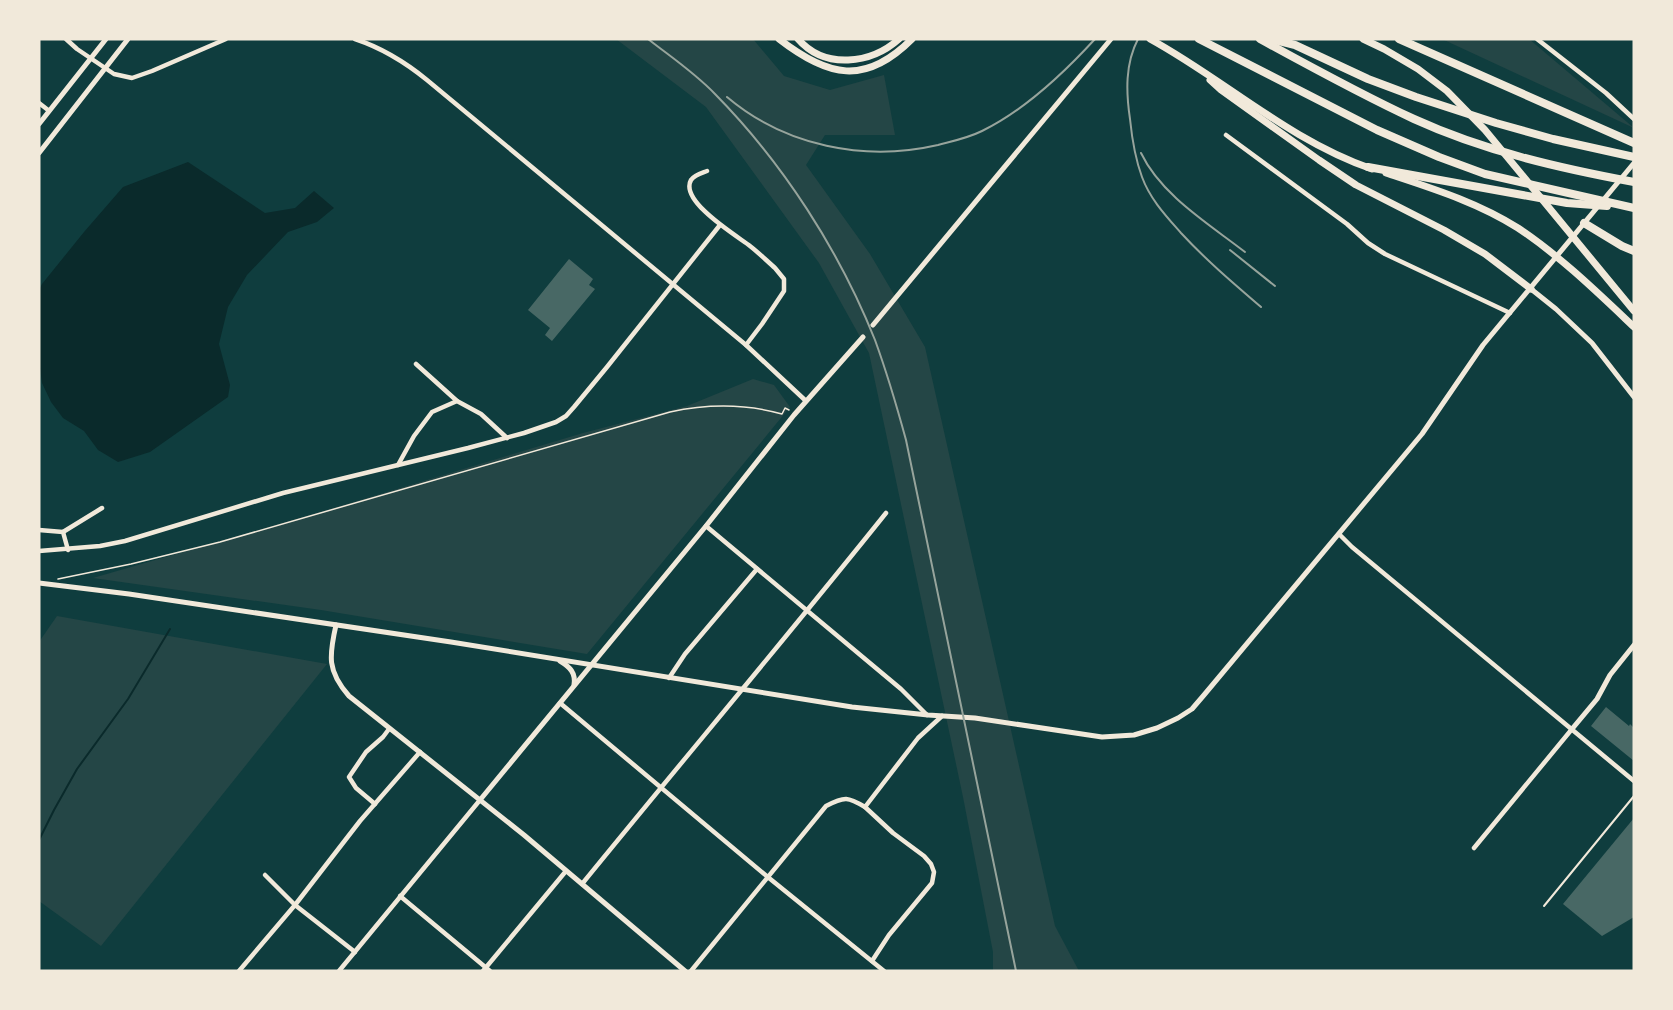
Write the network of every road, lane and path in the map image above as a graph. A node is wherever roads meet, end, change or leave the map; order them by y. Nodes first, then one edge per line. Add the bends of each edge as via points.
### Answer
1 (66, 39) edge
2 (106, 39) edge
3 (128, 39) edge
4 (226, 39) edge
5 (356, 39) edge
6 (778, 39) edge
7 (798, 39) edge
8 (899, 39) edge
9 (912, 39) edge
10 (1110, 39) edge
11 (1199, 39) edge
12 (1260, 39) edge
13 (1270, 39) edge
14 (1363, 39) edge
15 (1399, 39) edge
16 (1537, 39) edge
17 (1153, 41) edge
18 (91, 58) junction
19 (105, 68) junction
20 (1197, 68) junction
21 (39, 103) edge
22 (48, 110) junction
23 (1634, 118) edge
24 (39, 124) edge
25 (1226, 135) dead end
26 (1634, 143) edge
27 (39, 153) edge
28 (1634, 157) edge
29 (1634, 163) edge
30 (1368, 167) junction
31 (707, 171) dead end
32 (1634, 183) edge
33 (1634, 208) edge
34 (1584, 223) junction
35 (720, 225) junction
36 (1634, 251) edge
37 (673, 284) junction
38 (1531, 289) junction
39 (1634, 311) edge
40 (1510, 313) junction
41 (873, 325) dead end
42 (1634, 327) edge
43 (863, 337) dead end
44 (746, 345) junction
45 (416, 364) dead end
46 (1634, 397) edge
47 (457, 401) junction
48 (807, 401) junction
49 (789, 410) dead end
50 (507, 438) junction
51 (398, 465) junction
52 (102, 508) dead end
53 (886, 513) dead end
54 (706, 526) junction
55 (39, 530) edge
56 (63, 532) junction
57 (1339, 534) junction
58 (68, 549) junction
59 (39, 551) edge
60 (757, 569) junction
61 (57, 579) dead end
62 (39, 583) edge
63 (808, 611) junction
64 (336, 625) junction
65 (1632, 648) edge
66 (556, 659) junction
67 (592, 664) junction
68 (669, 678) junction
69 (574, 686) junction
70 (743, 690) junction
71 (560, 703) junction
72 (928, 715) junction
73 (942, 716) junction
74 (389, 729) junction
75 (1572, 729) junction
76 (420, 752) junction
77 (1634, 781) edge
78 (661, 787) junction
79 (1634, 796) edge
80 (480, 800) junction
81 (375, 804) junction
82 (865, 807) junction
83 (1474, 848) dead end
84 (566, 871) junction
85 (265, 875) dead end
86 (769, 878) junction
87 (582, 884) junction
88 (400, 896) junction
89 (295, 905) junction
90 (1544, 906) dead end
91 (355, 952) junction
92 (872, 961) junction
93 (486, 970) edge
94 (238, 971) edge
95 (339, 971) edge
96 (685, 971) edge
97 (691, 971) edge
98 (884, 971) edge

1 - 18 street
2 - 18 street
3 - 19 street
4 - 19 street via 132,78
5 - 37 street via 411,68
6 - 9 main road via 818,65 841,71 882,63
7 - 8 main road via 826,58 848,60 872,56
10 - 41 street
11 - 33 highway via 1377,130 1440,157 1485,174
12 - 32 highway via 1415,120 1464,139 1521,157
13 - 28 highway via 1295,45 1416,97 1496,123
14 - 39 main road via 1418,69 1447,91 1485,130
15 - 26 highway
16 - 23 street
17 - 20 main road
18 - 19 street
18 - 22 street
19 - 27 street
20 - 30 main road via 1309,141
20 - 38 main road via 1318,160 1356,185 1485,254
21 - 22 street
22 - 24 street
25 - 40 street via 1385,254
29 - 34 street
30 - 33 highway via 1567,203
30 - 42 main road via 1459,198 1517,228 1575,272
31 - 35 street via 693,178 689,186 693,200
34 - 36 highway
34 - 38 street
35 - 37 street
35 - 44 street via 784,279 784,291
37 - 44 street
37 - 50 street via 566,416
38 - 40 street
38 - 46 street via 1592,343
40 - 57 street via 1422,434
43 - 48 street
44 - 48 street
45 - 47 street
47 - 50 street via 481,414
47 - 51 street via 432,412
48 - 54 street
49 - 61 path via 785,408 782,414 723,406 670,412 220,542
50 - 51 street
51 - 58 street via 284,493 125,541
52 - 56 street
53 - 63 street
54 - 60 street
54 - 67 street
55 - 56 street
56 - 58 street
57 - 73 street via 1192,708 1157,728 1134,735 1102,737
57 - 75 street
58 - 59 street
60 - 63 street
60 - 68 street
62 - 64 street
63 - 70 street
63 - 72 street via 902,688
64 - 66 street
64 - 74 street via 330,660 333,675 349,696
65 - 75 street
66 - 67 street
66 - 69 street via 574,673
67 - 68 street
67 - 69 street
68 - 70 street
69 - 71 street
70 - 72 street
70 - 78 street
71 - 78 street
71 - 80 street
72 - 73 street
73 - 82 street via 918,738
74 - 76 street
74 - 81 street via 349,777
75 - 77 street
75 - 83 street
76 - 80 street
76 - 81 street
78 - 86 street
78 - 87 street
79 - 90 lane
80 - 84 street
80 - 88 street
81 - 89 street
82 - 86 street via 851,799 826,806
82 - 92 street via 924,856 934,872 932,883
84 - 87 street
84 - 93 street
85 - 89 street
86 - 92 street
86 - 97 street
87 - 96 street
88 - 91 street
88 - 93 street
89 - 91 street
89 - 94 street
91 - 95 street
92 - 98 street

